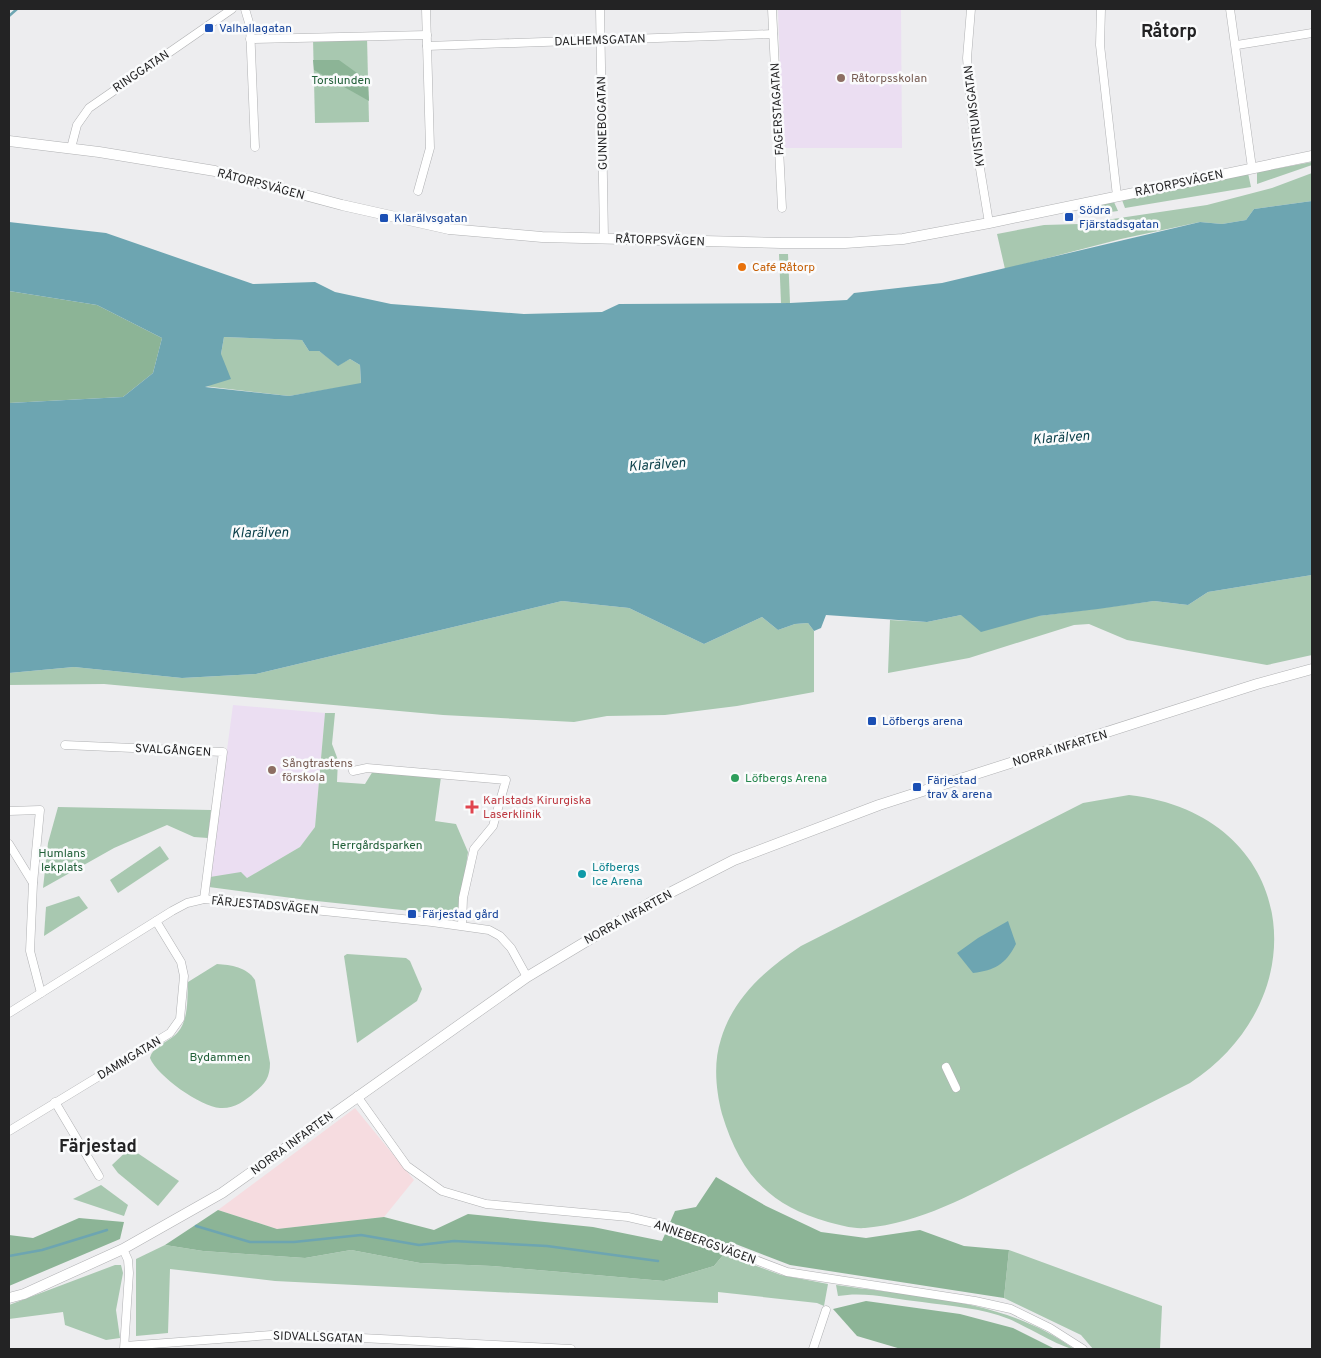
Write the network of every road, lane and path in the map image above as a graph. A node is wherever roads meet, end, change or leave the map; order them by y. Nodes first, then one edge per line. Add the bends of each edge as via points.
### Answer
1 (232, 9) edge
2 (245, 9) edge
3 (426, 9) edge
4 (600, 9) edge
5 (772, 9) edge
6 (971, 9) edge
7 (1101, 9) edge
8 (1230, 9) edge
9 (1312, 33) edge
10 (773, 34) junction
11 (427, 36) junction
12 (250, 39) junction
13 (600, 40) junction
14 (427, 46) junction
15 (1237, 46) junction
16 (9, 141) edge
17 (255, 147) dead end
18 (71, 148) junction
19 (1312, 156) edge
20 (1252, 168) junction
21 (418, 191) dead end
22 (1117, 196) junction
23 (782, 208) dead end
24 (989, 223) junction
25 (604, 238) junction
26 (1312, 669) edge
27 (66, 744) dead end
28 (354, 771) dead end
29 (9, 811) edge
30 (9, 844) edge
31 (33, 883) junction
32 (204, 899) junction
33 (156, 921) junction
34 (462, 926) junction
35 (527, 976) junction
36 (41, 993) junction
37 (9, 1013) edge
38 (946, 1066) dead end
39 (956, 1088) dead end
40 (357, 1096) junction
41 (55, 1102) junction
42 (9, 1131) edge
43 (99, 1176) dead end
44 (123, 1249) junction
45 (9, 1298) edge
46 (826, 1310) dead end
47 (453, 1346) edge
48 (125, 1347) edge
49 (554, 1349) edge
50 (571, 1349) edge
51 (812, 1349) edge
52 (1083, 1349) edge

1 - 18 street, RINGGATAN via 89,108 77,125
2 - 12 street
3 - 11 street
4 - 13 street, GUNNEBOGATAN
5 - 10 street, FAGERSTAGATAN
6 - 24 street, KVISTRUMSGATAN via 967,58 972,120
7 - 22 street via 1100,45
8 - 15 street
9 - 15 street
10 - 13 street, DALHEMSGATAN
10 - 23 street, FAGERSTAGATAN
11 - 12 street
11 - 14 street
12 - 17 street
13 - 14 street, DALHEMSGATAN
13 - 25 street, GUNNEBOGATAN
14 - 21 street via 430,148
15 - 20 street
16 - 18 street, RÅTORPSVÄGEN
18 - 25 street, RÅTORPSVÄGEN via 215,171 350,207 449,228 542,237
19 - 20 street, RÅTORPSVÄGEN
20 - 22 street, RÅTORPSVÄGEN
22 - 24 street, RÅTORPSVÄGEN
24 - 25 street, RÅTORPSVÄGEN via 903,239 829,243
26 - 35 street, NORRA INFARTEN via 879,805 734,860 650,903
27 - 32 street, SVALGÅNGEN via 223,752
28 - 34 street via 367,768 506,780 493,826 474,849 463,898
29 - 31 street via 40,810
30 - 31 street
31 - 36 street via 30,950
32 - 33 street, FÄRJESTADSVÄGEN via 187,903
32 - 34 street, FÄRJESTADSVÄGEN
33 - 36 street, FÄRJESTADSVÄGEN
33 - 41 street, DAMMGATAN via 181,962 184,976 180,1019 170,1033
34 - 35 street, FÄRJESTADSVÄGEN via 489,930 500,936
35 - 40 street, NORRA INFARTEN
36 - 37 street, FÄRJESTADSVÄGEN
38 - 39 street
40 - 44 street, NORRA INFARTEN via 222,1193
40 - 52 street, ANNEBERGSVÄGEN via 407,1166 442,1191 486,1204 628,1217 667,1226 787,1272 1012,1309
41 - 42 street, DAMMGATAN
41 - 43 street
44 - 45 street, NORRA INFARTEN
44 - 48 street via 129,1273
46 - 51 street
47 - 48 street, SIDVALLSGATAN via 285,1334
47 - 49 street, SIDVALLSGATAN
49 - 50 street, SIDVALLSGATAN

